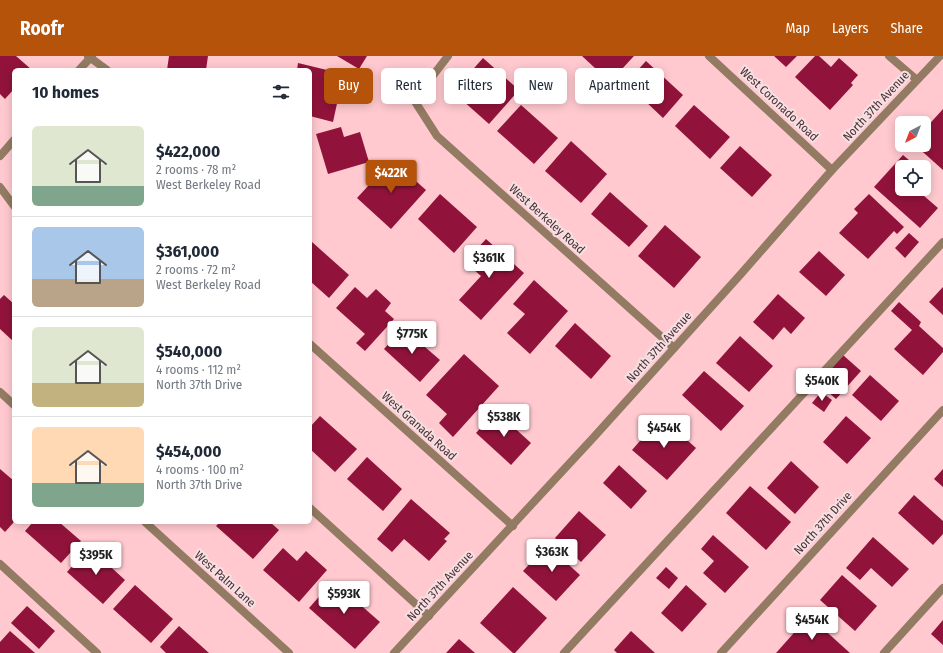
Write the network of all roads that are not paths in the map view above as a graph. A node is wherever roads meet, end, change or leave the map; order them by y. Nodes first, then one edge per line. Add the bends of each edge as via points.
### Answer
1 (448, 56) edge
2 (709, 56) edge
3 (889, 56) edge
4 (940, 56) edge
5 (90, 57) edge
6 (81, 68) edge
7 (104, 68) edge
8 (917, 80) junction
9 (12, 142) edge
10 (0, 156) edge
11 (832, 170) junction
12 (0, 187) edge
13 (12, 203) edge
14 (943, 242) edge
15 (312, 346) edge
16 (674, 348) junction
17 (0, 392) edge
18 (12, 403) edge
19 (943, 410) edge
20 (312, 510) edge
21 (147, 524) edge
22 (513, 526) junction
23 (0, 564) edge
24 (943, 588) edge
25 (429, 616) junction
26 (97, 653) edge
27 (289, 653) edge
28 (394, 653) edge
29 (564, 653) edge
30 (720, 653) edge
31 (884, 653) edge

1 - 16 street, West Berkeley Road via 414,100 437,136
2 - 11 street, West Coronado Road
3 - 8 street
4 - 8 street, North 37th Avenue
5 - 6 street
5 - 7 street
8 - 11 street, North 37th Avenue
9 - 10 street
11 - 16 street, North 37th Avenue
12 - 13 street
14 - 29 street
15 - 22 street, West Granada Road
16 - 22 street, North 37th Avenue
17 - 18 street
19 - 30 street, North 37th Drive
20 - 25 street
21 - 27 street, West Palm Lane
22 - 25 street, North 37th Avenue
23 - 26 street
24 - 31 street
25 - 28 street, North 37th Avenue

